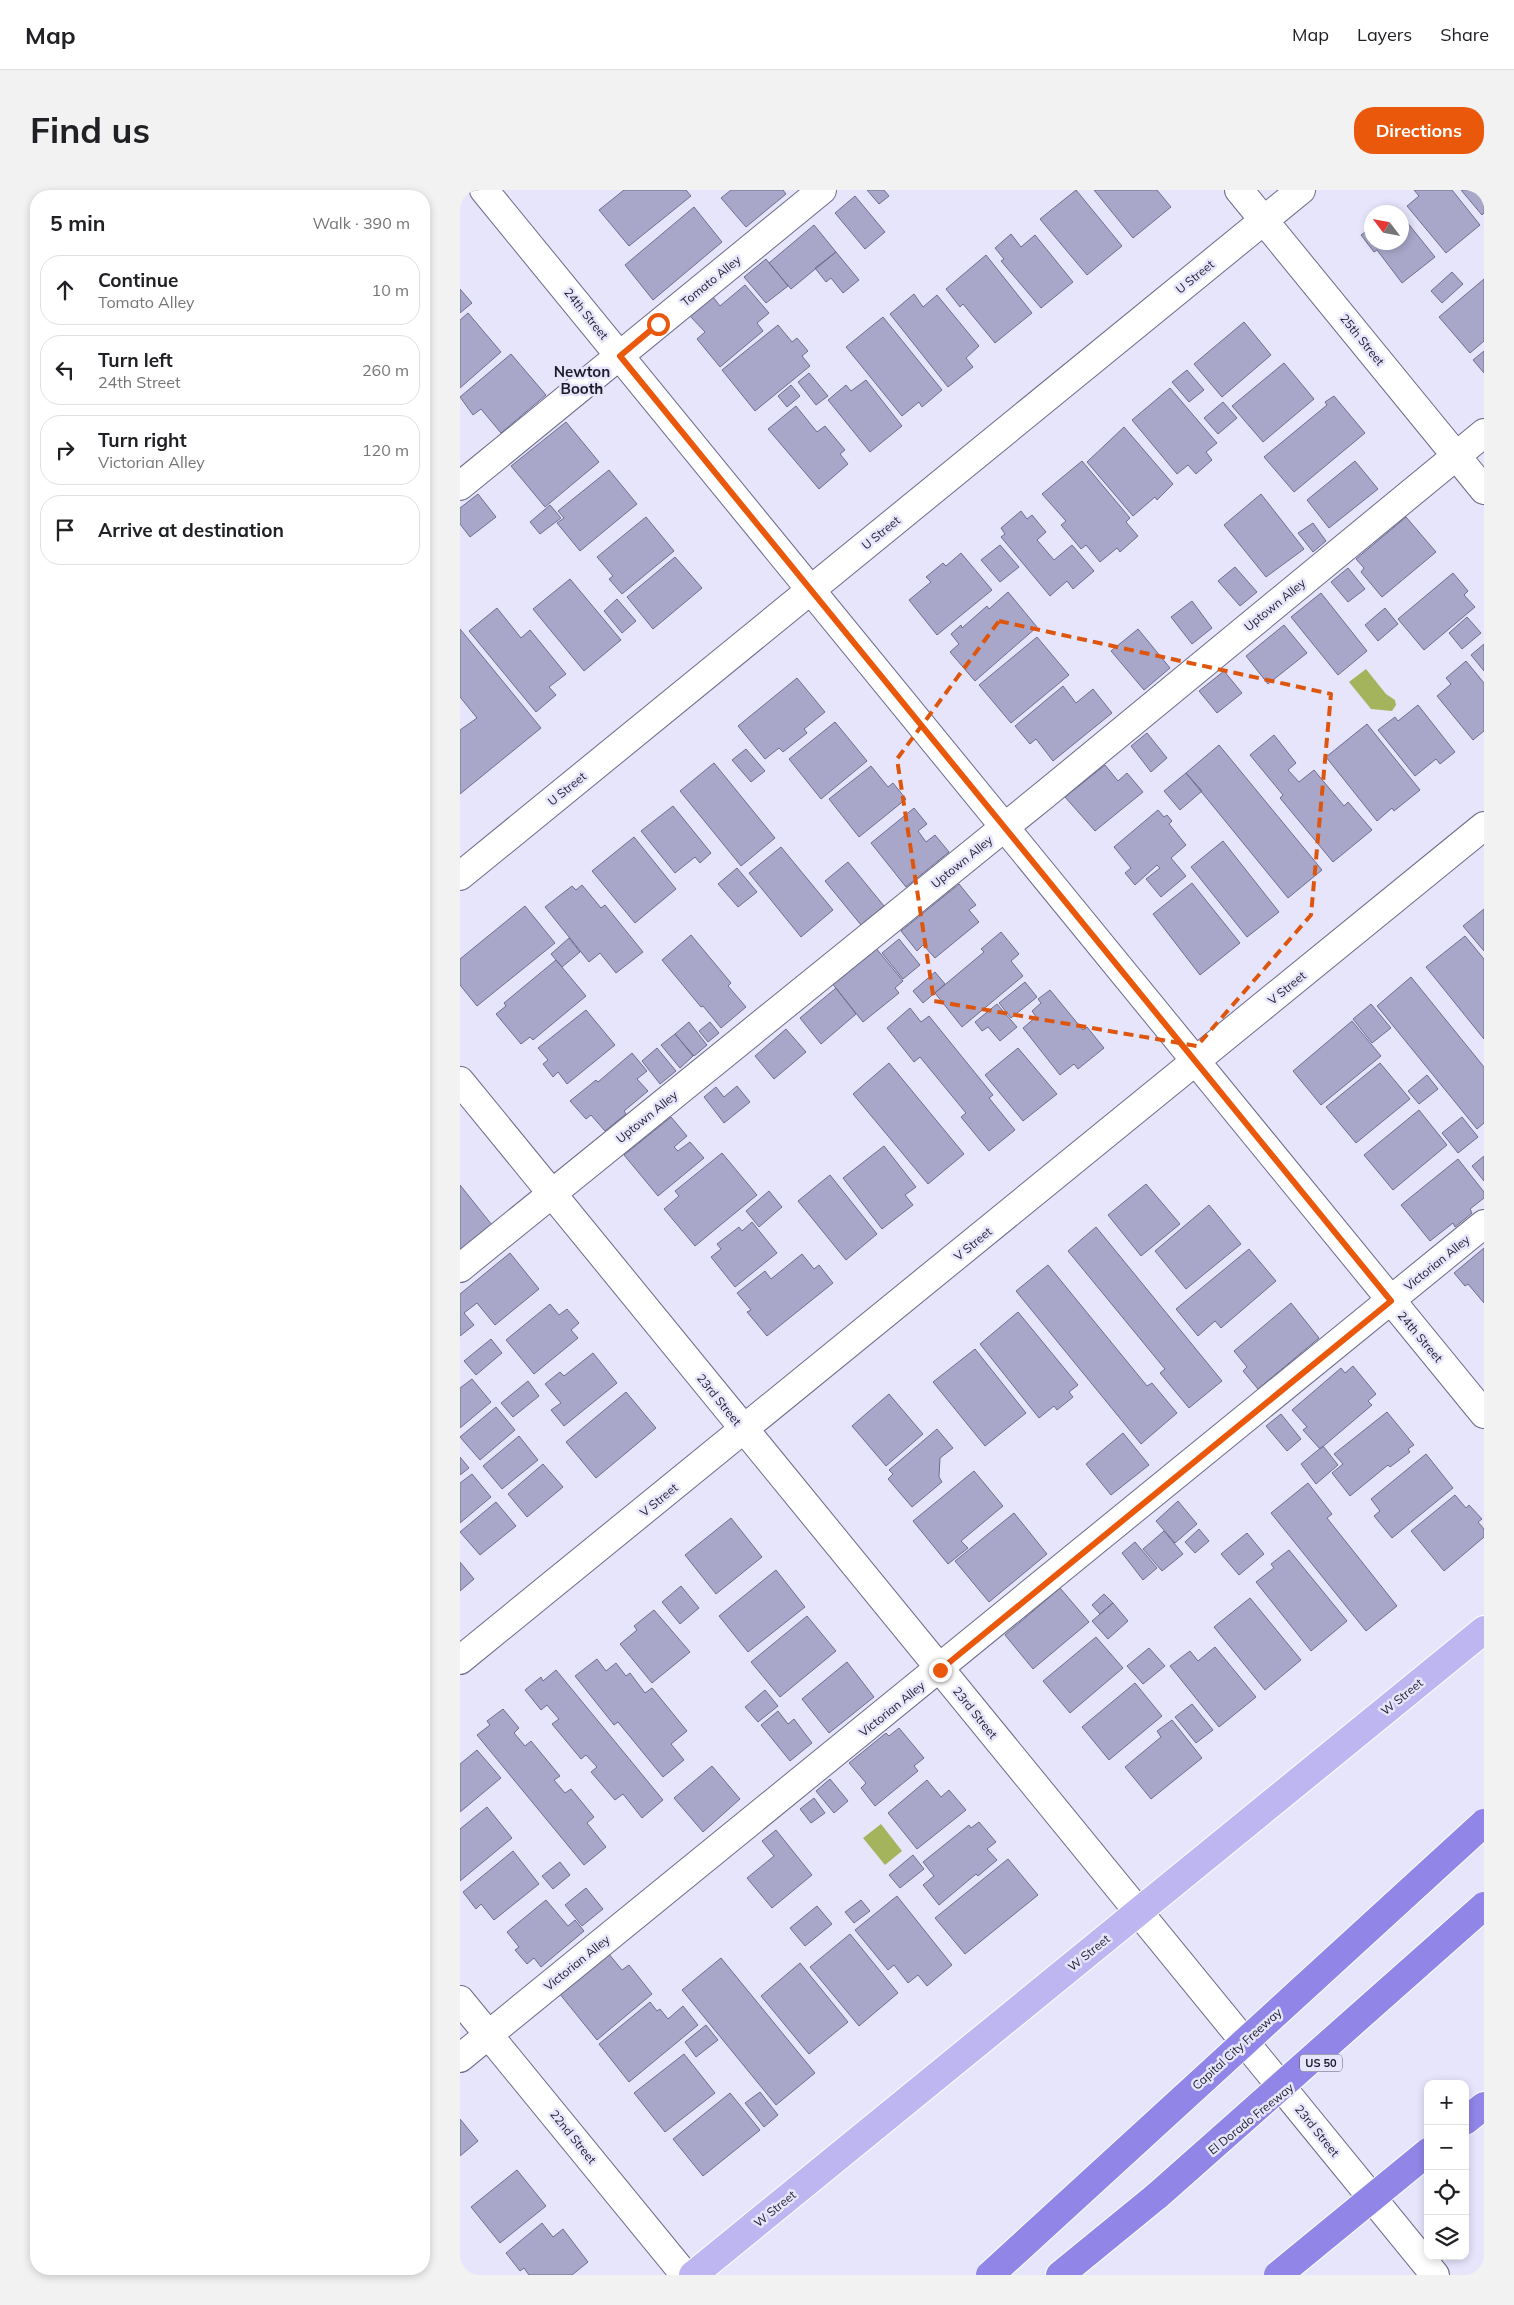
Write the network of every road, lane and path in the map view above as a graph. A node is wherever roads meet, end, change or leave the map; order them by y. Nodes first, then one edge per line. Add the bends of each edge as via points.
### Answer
1 (484, 190) edge
2 (822, 190) edge
3 (1239, 190) edge
4 (1301, 190) edge
5 (1264, 221) junction
6 (620, 356) junction
7 (1484, 433) edge
8 (1456, 456) junction
9 (460, 486) edge
10 (1484, 490) edge
11 (810, 591) junction
12 (1484, 826) edge
13 (1003, 828) junction
14 (460, 876) edge
15 (1197, 1062) junction
16 (460, 1081) edge
17 (552, 1194) junction
18 (1484, 1224) edge
19 (460, 1268) edge
20 (1391, 1301) junction
21 (1484, 1414) edge
22 (744, 1430) junction
23 (1484, 1630) edge
24 (460, 1660) edge
25 (940, 1670) junction
26 (1484, 1823) edge
27 (1484, 1906) edge
28 (1139, 1913) junction
29 (1484, 1931) edge
30 (460, 2000) edge
31 (489, 2035) junction
32 (460, 2058) edge
33 (1484, 2106) edge
34 (1469, 2118) edge
35 (1424, 2155) edge
36 (1158, 2195) junction
37 (685, 2275) edge
38 (693, 2275) edge
39 (990, 2275) edge
40 (1060, 2275) edge
41 (1278, 2275) edge
42 (1435, 2275) edge

1 - 6 street, 24th Street
2 - 6 street, Tomato Alley
3 - 5 street, 25th Street
4 - 5 street, U Street
5 - 8 street, 25th Street
5 - 11 street, U Street
6 - 9 street, Tomato Alley
6 - 11 street, 24th Street
7 - 8 street, Uptown Alley
8 - 10 street, 25th Street
8 - 13 street, Uptown Alley
11 - 13 street, 24th Street
11 - 14 street, U Street
12 - 15 street, V Street
13 - 15 street, 24th Street
13 - 17 street, Uptown Alley
15 - 20 street, 24th Street
15 - 22 street, V Street
16 - 17 street, 23rd Street
17 - 19 street, Uptown Alley
17 - 22 street, 23rd Street
18 - 20 street, Victorian Alley
20 - 21 street, 24th Street
20 - 25 street, Victorian Alley
22 - 24 street, V Street
22 - 25 street, 23rd Street
23 - 28 main road, W Street
25 - 28 street, 23rd Street
25 - 31 street, Victorian Alley
26 - 39 highway, Capital City Freeway, bridge
27 - 36 highway, bridge
28 - 38 main road, W Street
28 - 42 street, 23rd Street
29 - 36 highway, El Dorado Freeway / US 50, bridge
30 - 31 street, 22nd Street
31 - 32 street, Victorian Alley
31 - 37 street, 22nd Street
33 - 34 highway
35 - 41 highway, bridge
36 - 40 highway, US 50

